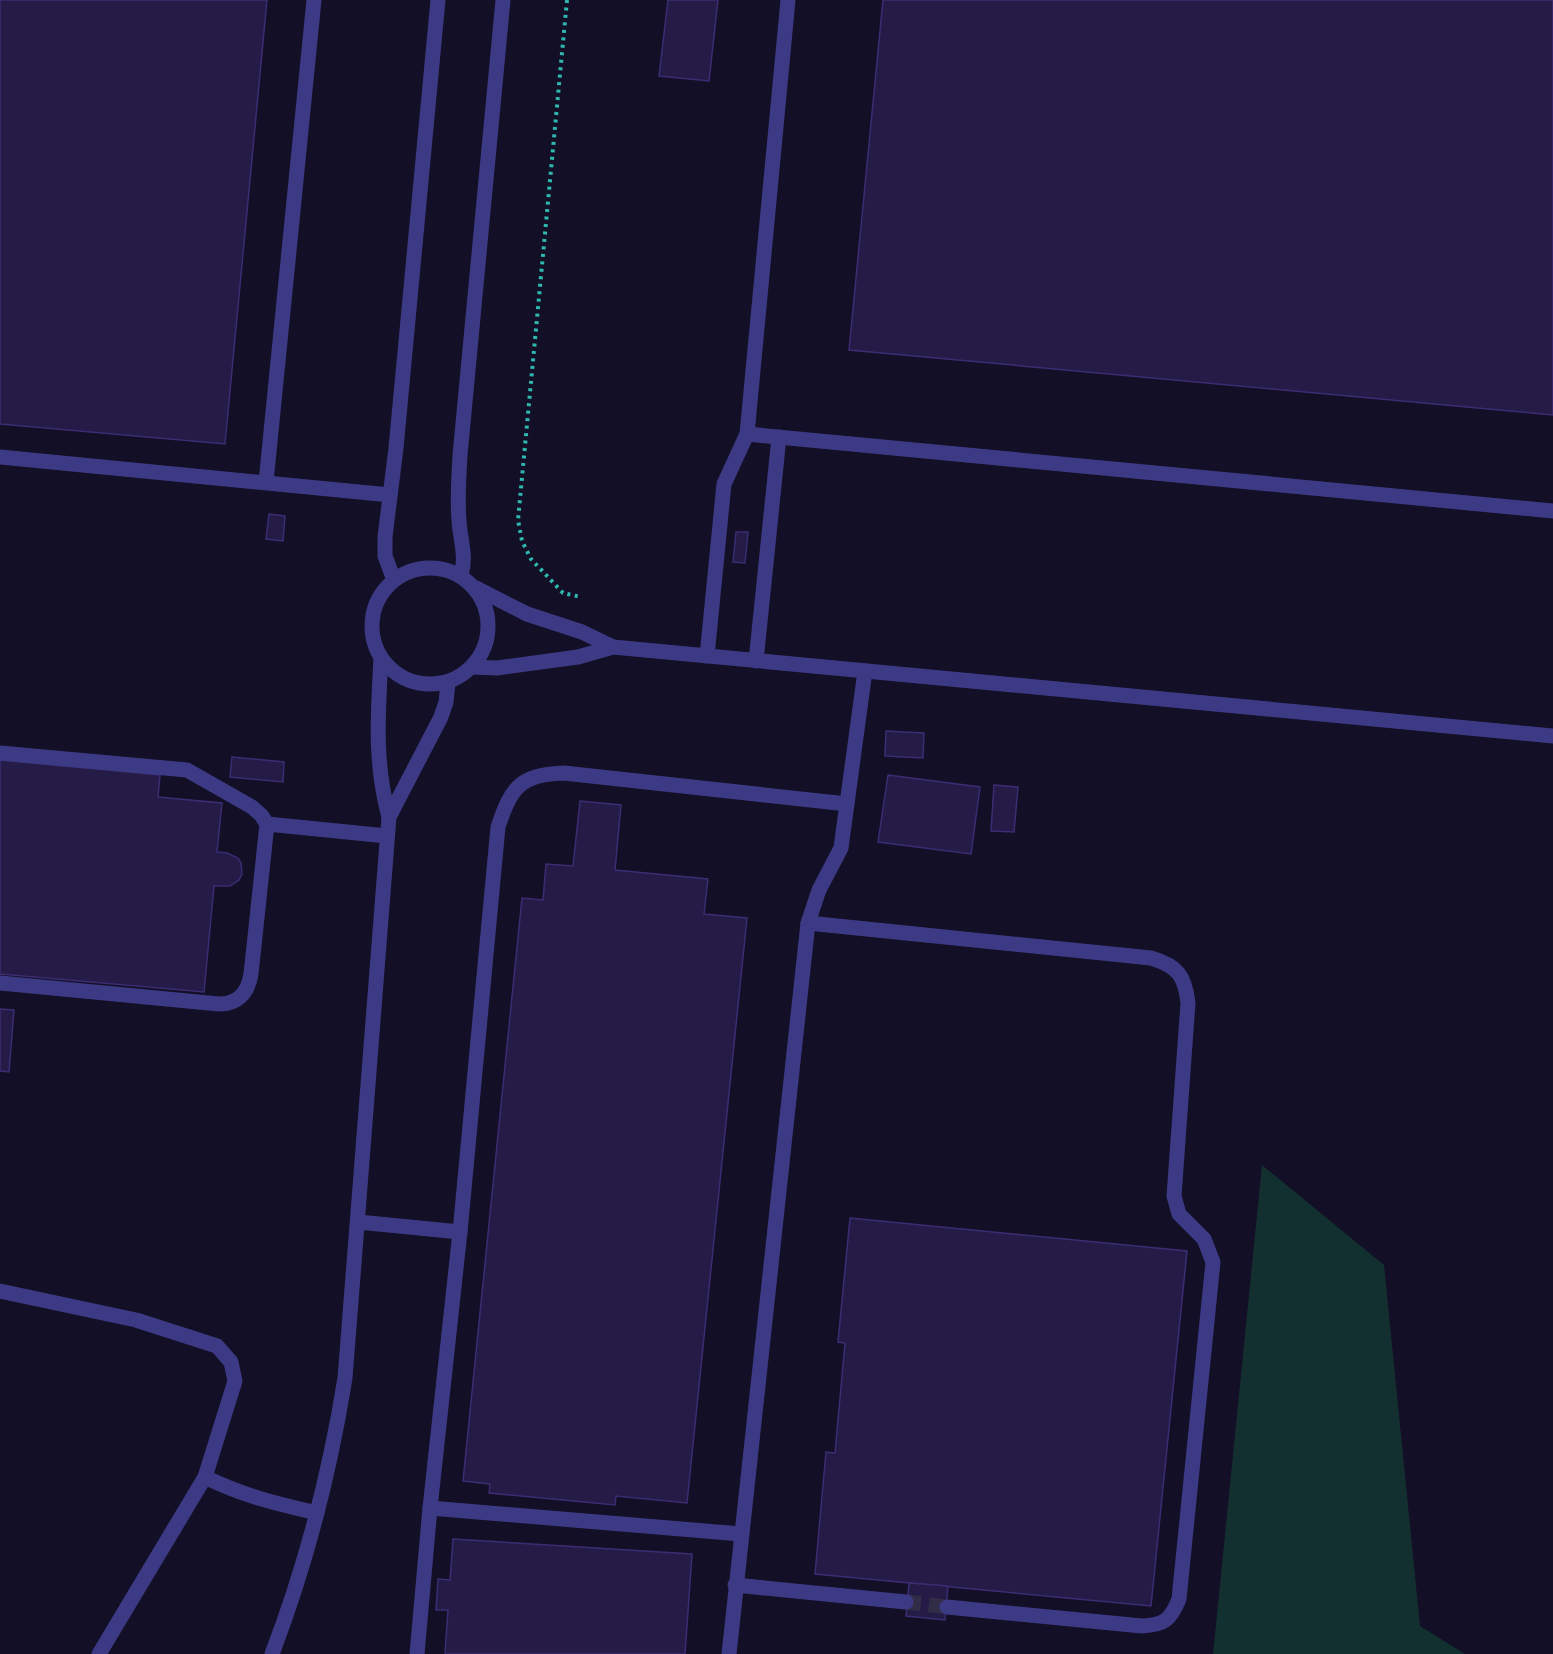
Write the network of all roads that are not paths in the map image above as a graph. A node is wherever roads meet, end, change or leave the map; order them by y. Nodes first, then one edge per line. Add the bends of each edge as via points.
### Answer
1 (315, 0) edge
2 (438, 0) edge
3 (502, 0) edge
4 (788, 0) edge
5 (747, 434) junction
6 (779, 437) junction
7 (0, 457) edge
8 (266, 482) junction
9 (390, 495) junction
10 (1553, 511) edge
11 (461, 576) junction
12 (394, 580) junction
13 (475, 587) junction
14 (613, 647) junction
15 (707, 656) junction
16 (381, 658) junction
17 (756, 660) junction
18 (472, 667) junction
19 (865, 671) junction
20 (448, 683) junction
21 (1553, 736) edge
22 (0, 753) edge
23 (847, 804) junction
24 (389, 817) junction
25 (267, 824) junction
26 (387, 836) junction
27 (808, 923) junction
28 (0, 983) edge
29 (358, 1222) junction
30 (459, 1232) junction
31 (0, 1292) edge
32 (205, 1477) junction
33 (430, 1508) junction
34 (317, 1512) junction
35 (741, 1534) junction
36 (735, 1585) junction
37 (906, 1602) tunnel mouth
38 (947, 1607) tunnel mouth
39 (99, 1654) edge
40 (272, 1654) edge
41 (417, 1654) edge
42 (729, 1654) edge

1 - 8 street
2 - 9 street
3 - 11 street via 459,465 457,494 465,560
4 - 5 street
5 - 6 street
5 - 15 street via 724,484
6 - 10 street
6 - 17 street
7 - 8 street
8 - 9 street
9 - 12 street via 385,548
11 - 12 street via 444,568 427,567
11 - 13 street
12 - 16 street via 375,608 372,625
13 - 14 street via 527,614
13 - 18 street via 486,606 489,628 484,649
14 - 15 street
14 - 18 street via 578,657 497,668
15 - 17 street
16 - 20 street via 407,680
16 - 24 street via 378,753
17 - 19 street
18 - 20 street
19 - 21 street
19 - 23 street
20 - 24 street via 441,717
22 - 25 street via 187,770 252,807
23 - 27 street via 841,848 819,890
23 - 30 street via 564,773 542,774 521,783 507,801 498,827
24 - 26 street
25 - 26 street
25 - 28 street via 251,974 238,999 219,1004
26 - 29 street
27 - 35 street
27 - 38 street via 1151,957 1179,972 1186,984 1188,1003 1174,1196 1179,1214 1204,1239 1213,1262 1179,1599 1163,1623 1142,1626
29 - 30 street
29 - 34 street via 345,1378
30 - 33 street
31 - 32 street via 136,1320 217,1346 231,1362 235,1381
32 - 34 street via 270,1503
32 - 39 street
33 - 35 street
33 - 41 street
34 - 40 street
35 - 36 street
36 - 37 street
36 - 42 street

